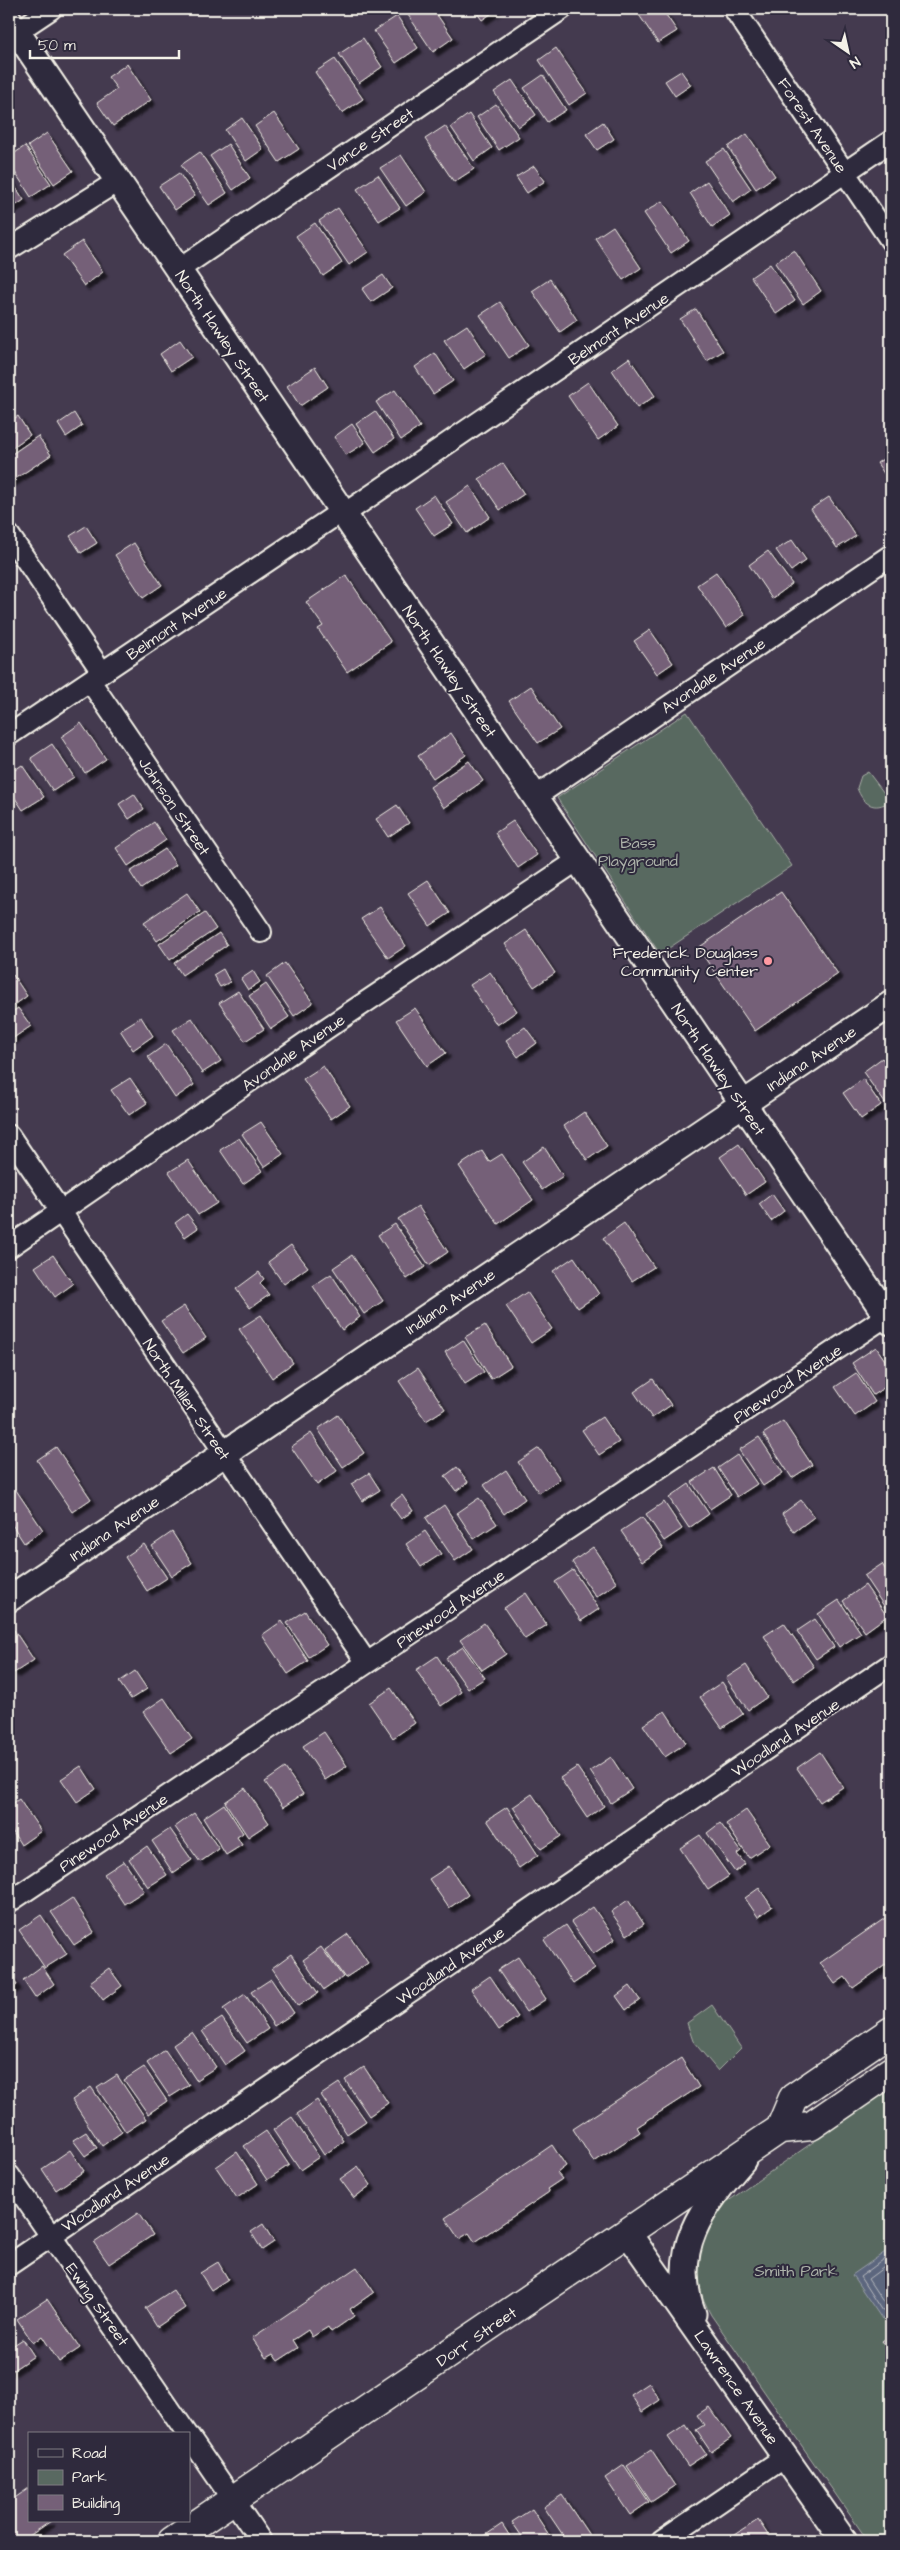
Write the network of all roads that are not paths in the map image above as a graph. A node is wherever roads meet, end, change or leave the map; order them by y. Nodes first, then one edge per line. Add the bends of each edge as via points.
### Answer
1 (51, 9) edge
2 (562, 9) edge
3 (734, 9) edge
4 (11, 30) edge
5 (891, 141) edge
6 (845, 172) junction
7 (118, 181) junction
8 (891, 241) edge
9 (9, 249) edge
10 (178, 270) junction
11 (343, 512) junction
12 (9, 535) edge
13 (891, 555) edge
14 (96, 677) junction
15 (9, 735) edge
16 (535, 796) junction
17 (578, 860) junction
18 (261, 932) dead end
19 (891, 1004) edge
20 (743, 1105) junction
21 (9, 1135) edge
22 (61, 1213) junction
23 (9, 1247) edge
24 (890, 1317) edge
25 (224, 1454) junction
26 (9, 1599) edge
27 (367, 1663) junction
28 (891, 1664) edge
29 (9, 1902) edge
30 (891, 2031) edge
31 (891, 2071) edge
32 (780, 2129) junction
33 (754, 2147) junction
34 (9, 2175) edge
35 (628, 2233) junction
36 (51, 2236) junction
37 (9, 2265) edge
38 (701, 2335) junction
39 (186, 2432) edge
40 (190, 2438) edge
41 (785, 2456) junction
42 (233, 2500) junction
43 (172, 2541) edge
44 (261, 2541) edge
45 (662, 2541) edge
46 (844, 2541) edge

1 - 4 street
2 - 10 street, Vance Street
3 - 6 street, Forest Avenue
4 - 7 street, North Hawley Street
5 - 6 street, Belmont Avenue
6 - 8 street, Forest Avenue
6 - 11 street, Belmont Avenue
7 - 9 street
7 - 10 street, North Hawley Street
10 - 11 street, North Hawley Street
11 - 14 street, Belmont Avenue
11 - 16 street, North Hawley Street
12 - 14 street, Johnson Street
13 - 16 street, Avondale Avenue
14 - 15 street, Belmont Avenue
14 - 18 street, Johnson Street
16 - 17 street, North Hawley Street
17 - 20 street, North Hawley Street
17 - 22 street, Avondale Avenue via 327,1028
19 - 20 street, Indiana Avenue
20 - 24 street, North Hawley Street
20 - 25 street, Indiana Avenue
21 - 22 street, North Miller Street
22 - 23 street, Avondale Avenue
22 - 25 street, North Miller Street
24 - 27 street, Pinewood Avenue
25 - 26 street, Indiana Avenue
25 - 27 street, North Miller Street
27 - 29 street, Pinewood Avenue
28 - 36 street, Woodland Avenue
30 - 32 main road via 794,2098
31 - 32 main road, Dorr Street via 811,2126
32 - 33 main road, Dorr Street
33 - 35 main road, Dorr Street
33 - 38 street via 720,2187 692,2233 686,2256 685,2287
34 - 36 street, Ewing Street
35 - 38 street, Lawrence Avenue
35 - 42 main road, Dorr Street
36 - 37 street, Woodland Avenue
36 - 39 street, Ewing Street
38 - 41 street, Lawrence Avenue
40 - 42 street, Ewing Street
41 - 45 street
41 - 46 street, Lawrence Avenue
42 - 43 main road, Dorr Street
42 - 44 street, Ewing Street

